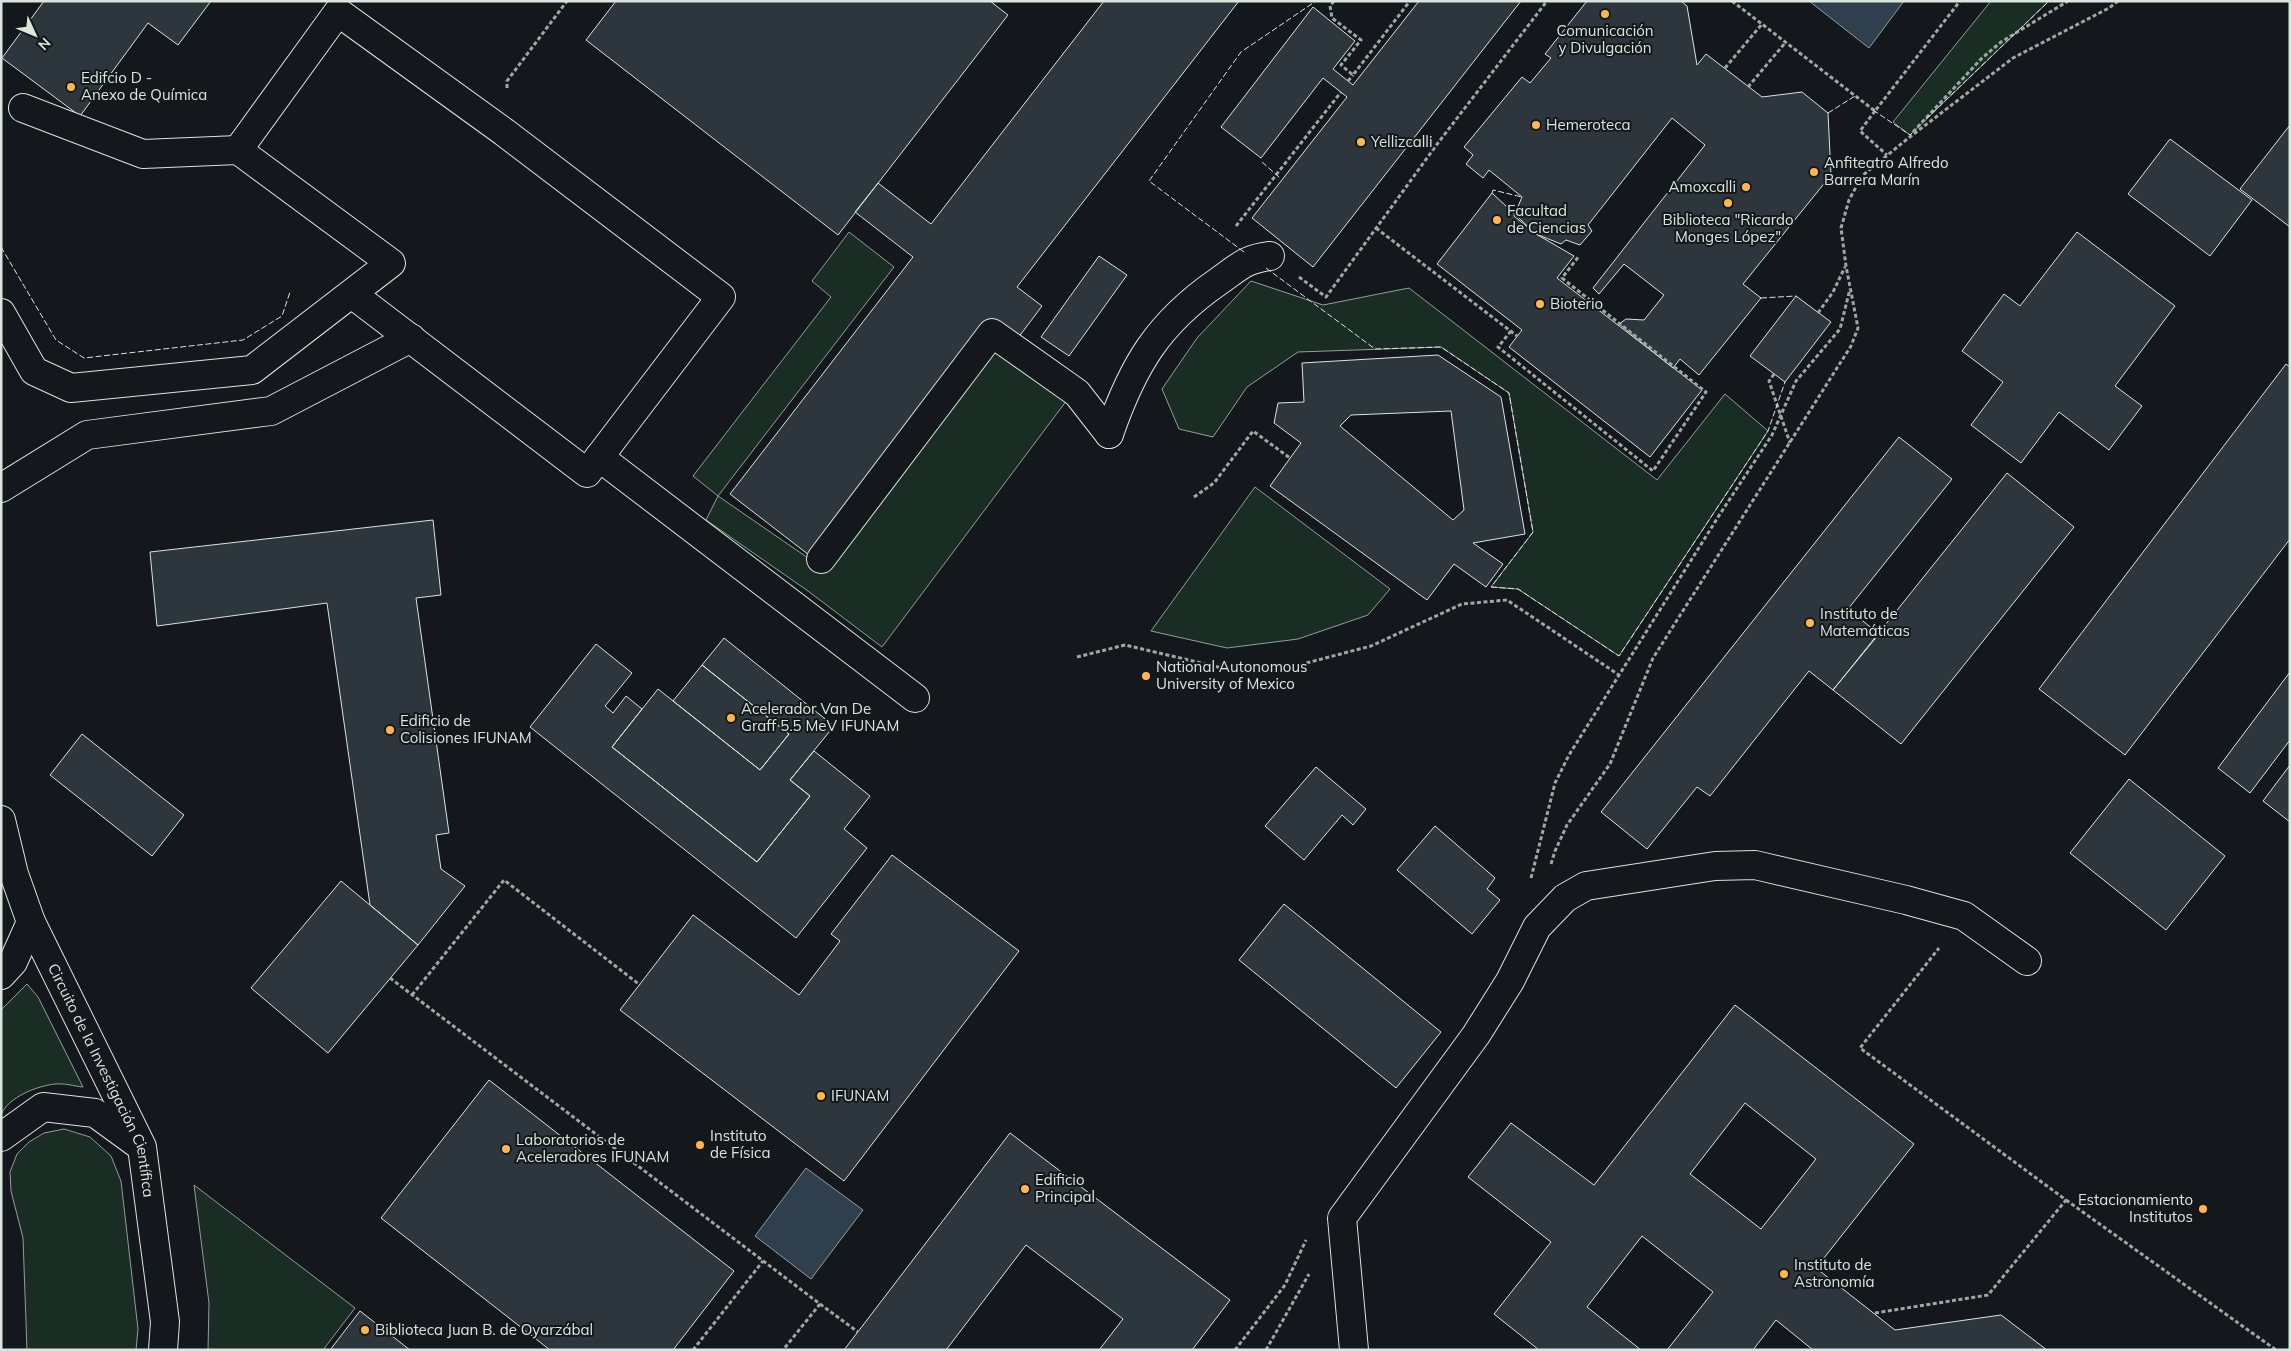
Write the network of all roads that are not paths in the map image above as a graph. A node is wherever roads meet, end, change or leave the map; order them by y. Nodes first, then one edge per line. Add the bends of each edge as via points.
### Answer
1 (24, 108) dead end
2 (238, 150) junction
3 (1261, 257) road end
4 (352, 294) junction
5 (1, 314) edge
6 (411, 338) junction
7 (599, 457) junction
8 (1, 488) edge
9 (821, 559) dead end
10 (916, 698) dead end
11 (1, 820) edge
12 (31, 922) junction
13 (2027, 961) dead end
14 (1, 975) edge
15 (1, 1137) edge
16 (142, 1147) junction
17 (163, 1350) edge
18 (1354, 1350) edge

1 - 2 street via 143,154
2 - 4 street via 391,263
2 - 7 street via 338,12 504,132 721,297
3 - 9 street via 1206,289 1168,323 1128,383 1109,434 1077,393 992,333
4 - 5 street via 252,370 71,388 34,372
4 - 6 street
6 - 7 street via 587,472
6 - 8 street via 271,411 87,434
7 - 10 street
11 - 12 street, Circuito de la Investigación Científica via 14,874
12 - 14 street via 13,962
12 - 16 street, Circuito de la Investigación Científica
13 - 18 street via 1964,916 1755,865 1715,866 1620,880 1586,886 1565,898 1537,927 1510,981 1476,1035 1342,1218
15 - 16 street via 43,1108 95,1113
16 - 17 street, Circuito de la Investigación Científica via 164,1322

